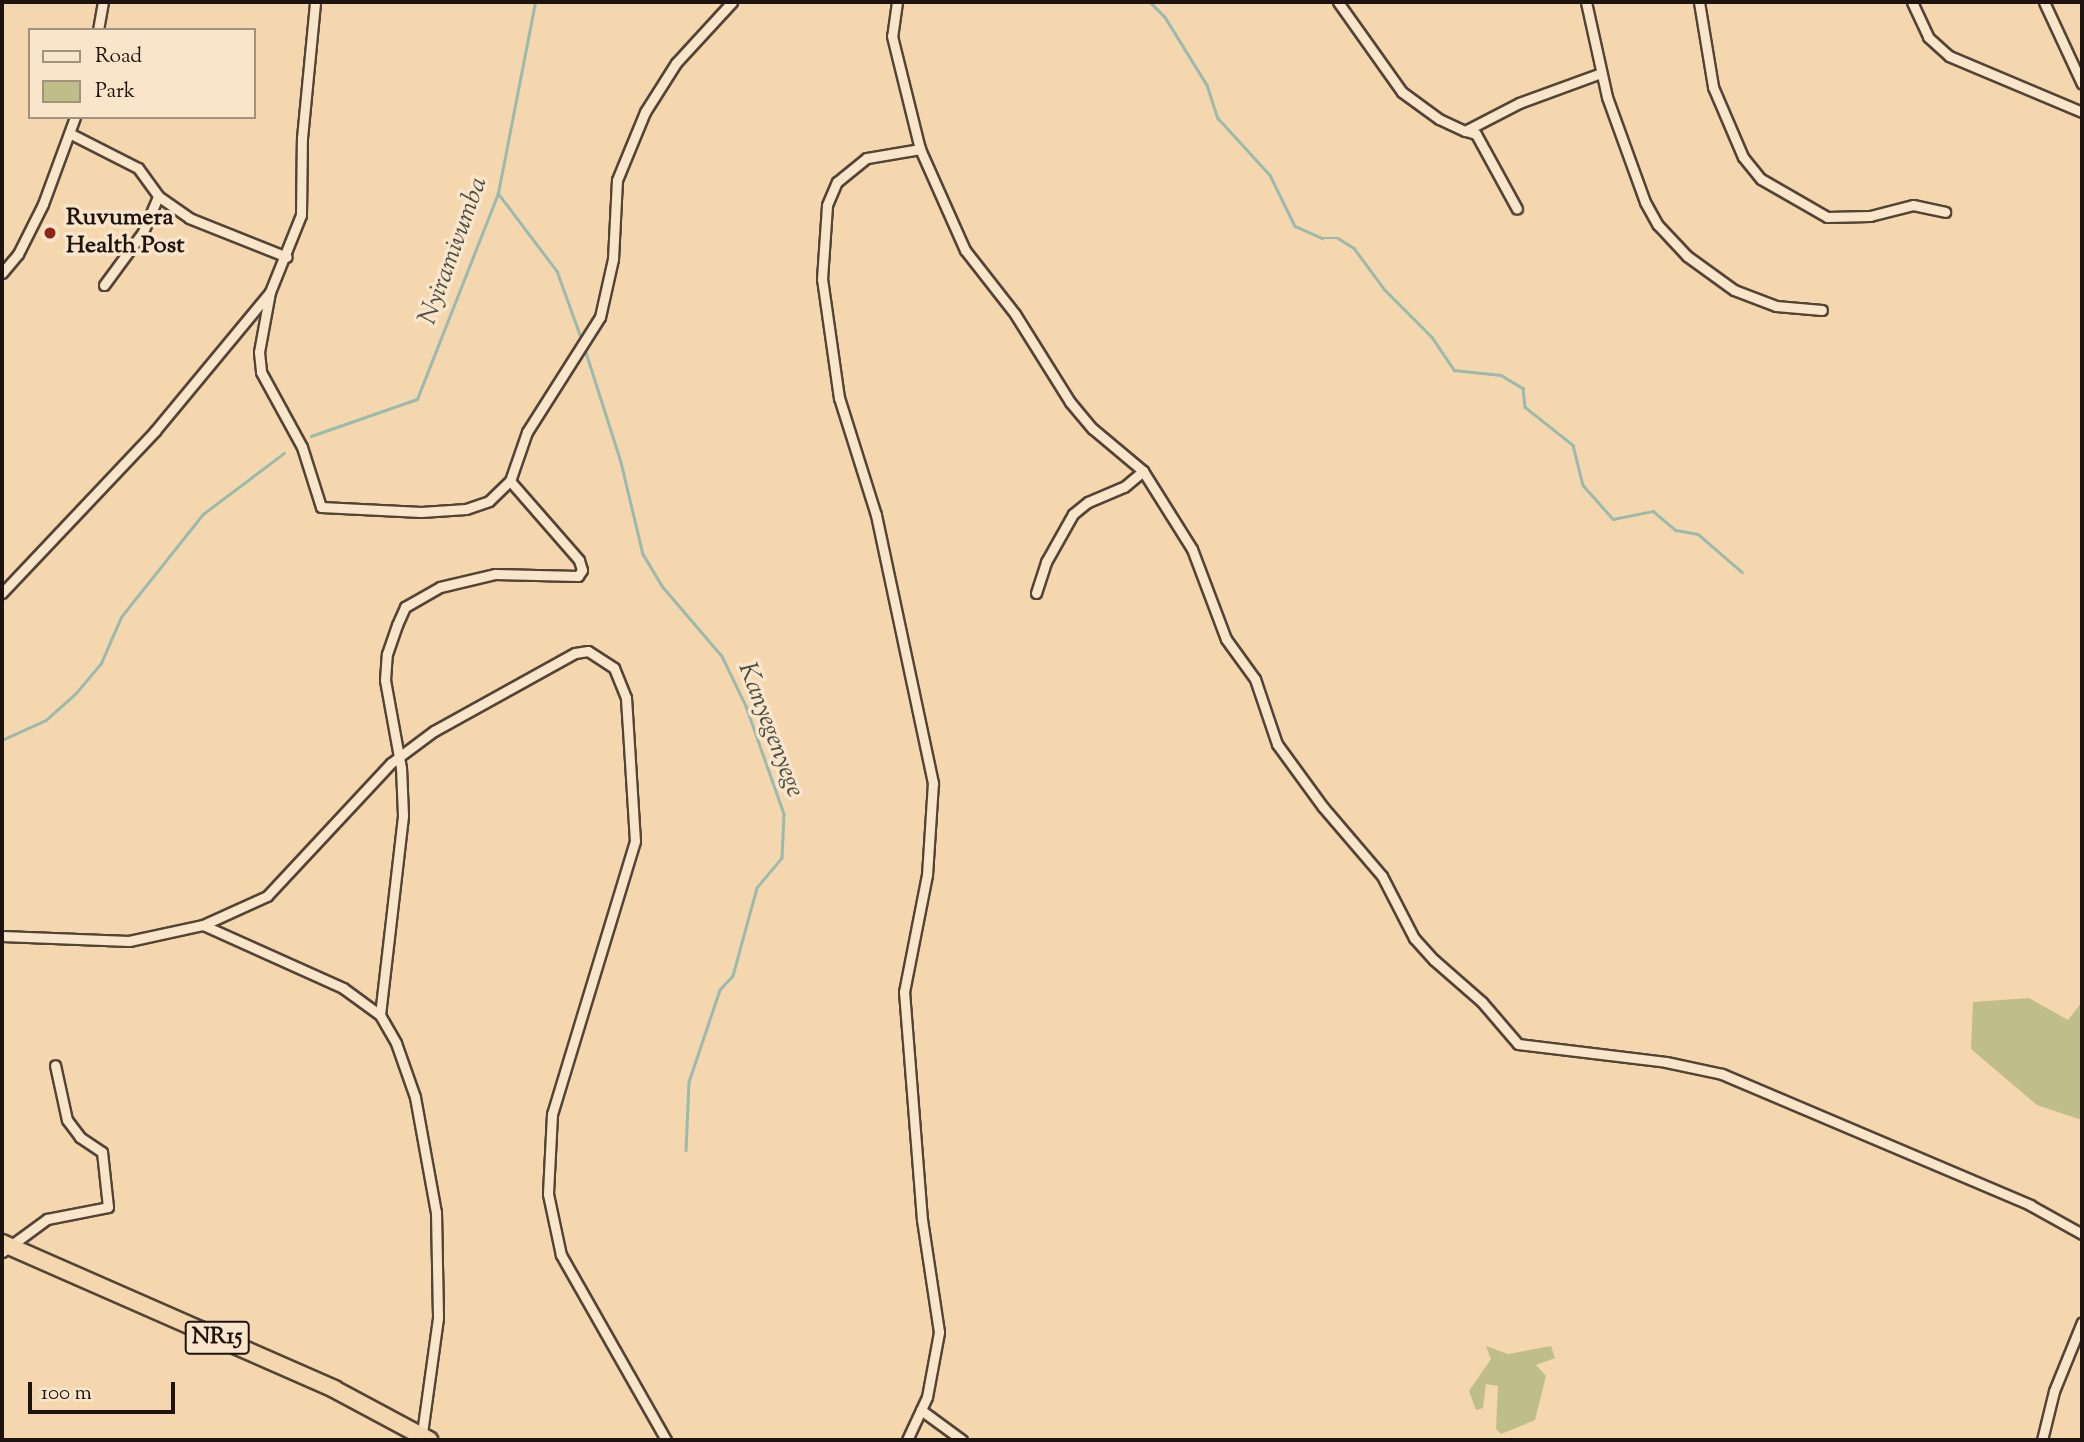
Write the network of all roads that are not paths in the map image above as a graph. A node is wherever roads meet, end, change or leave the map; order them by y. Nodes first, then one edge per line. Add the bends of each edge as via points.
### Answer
1 (103, 2) edge
2 (315, 2) edge
3 (733, 2) edge
4 (897, 2) edge
5 (1338, 2) edge
6 (1586, 2) edge
7 (1699, 2) edge
8 (1912, 2) edge
9 (2044, 2) edge
10 (98, 28) edge
11 (1601, 73) junction
12 (2082, 84) edge
13 (2082, 112) edge
14 (75, 119) edge
15 (1465, 131) junction
16 (71, 134) junction
17 (920, 149) junction
18 (158, 196) junction
19 (1517, 209) dead end
20 (1945, 212) dead end
21 (287, 257) junction
22 (2, 273) edge
23 (104, 285) dead end
24 (270, 292) junction
25 (1822, 310) dead end
26 (1143, 471) junction
27 (510, 481) junction
28 (2, 593) edge
29 (1037, 593) dead end
30 (398, 756) junction
31 (203, 925) junction
32 (2, 936) edge
33 (380, 1015) junction
34 (55, 1065) dead end
35 (2082, 1235) edge
36 (4, 1247) edge
37 (2082, 1322) edge
38 (922, 1410) junction
39 (426, 1437) edge
40 (666, 1440) edge
41 (907, 1440) edge
42 (962, 1440) edge
43 (2042, 1440) edge

1 - 10 street
2 - 21 street via 302,138 301,215
3 - 27 street via 676,64 645,112 617,180 613,259 600,317 527,432
4 - 17 street via 892,36
5 - 15 street via 1402,92
6 - 11 street
7 - 20 street via 1706,57 1719,103 1743,157 1761,179 1827,217 1870,216 1913,205
8 - 13 street via 1928,37 1949,57
9 - 12 street
11 - 15 street via 1519,103
11 - 25 street via 1645,202 1670,239 1734,290 1776,306
14 - 16 street
15 - 19 street via 1476,134
16 - 18 street via 138,169
16 - 22 street via 28,235
17 - 26 street via 965,250 1015,314 1070,402 1093,429
17 - 38 street via 867,158 837,183 827,205 822,279 839,398 876,515 933,783 927,875 904,992 922,1220 939,1332
18 - 21 street via 224,235
18 - 23 street via 143,232
21 - 24 street
24 - 27 street via 259,352 261,372 302,447 321,507 387,513 466,509 489,500
24 - 28 street via 171,412
26 - 29 street via 1124,487 1088,502 1073,514 1046,562
26 - 35 street via 1192,550 1226,639 1255,679 1270,729 1294,771 1382,876 1415,938 1518,1044 1666,1062 1722,1074 2030,1205
27 - 30 street via 579,560 582,570 578,576 539,571 495,574 440,587 405,607 387,654 385,680
30 - 31 street via 267,896
30 - 33 street via 403,815
30 - 40 street via 510,686 575,653 594,653 621,679 635,841 552,1114 548,1194 561,1255
31 - 32 street via 130,941
31 - 33 street via 342,988
33 - 39 street via 396,1043 415,1097 436,1212 438,1318
34 - 36 street via 67,1120 84,1141 102,1152 108,1207 47,1219
36 - 39 highway, NR15 via 322,1383
37 - 43 street via 2054,1391
38 - 41 street
38 - 42 street

